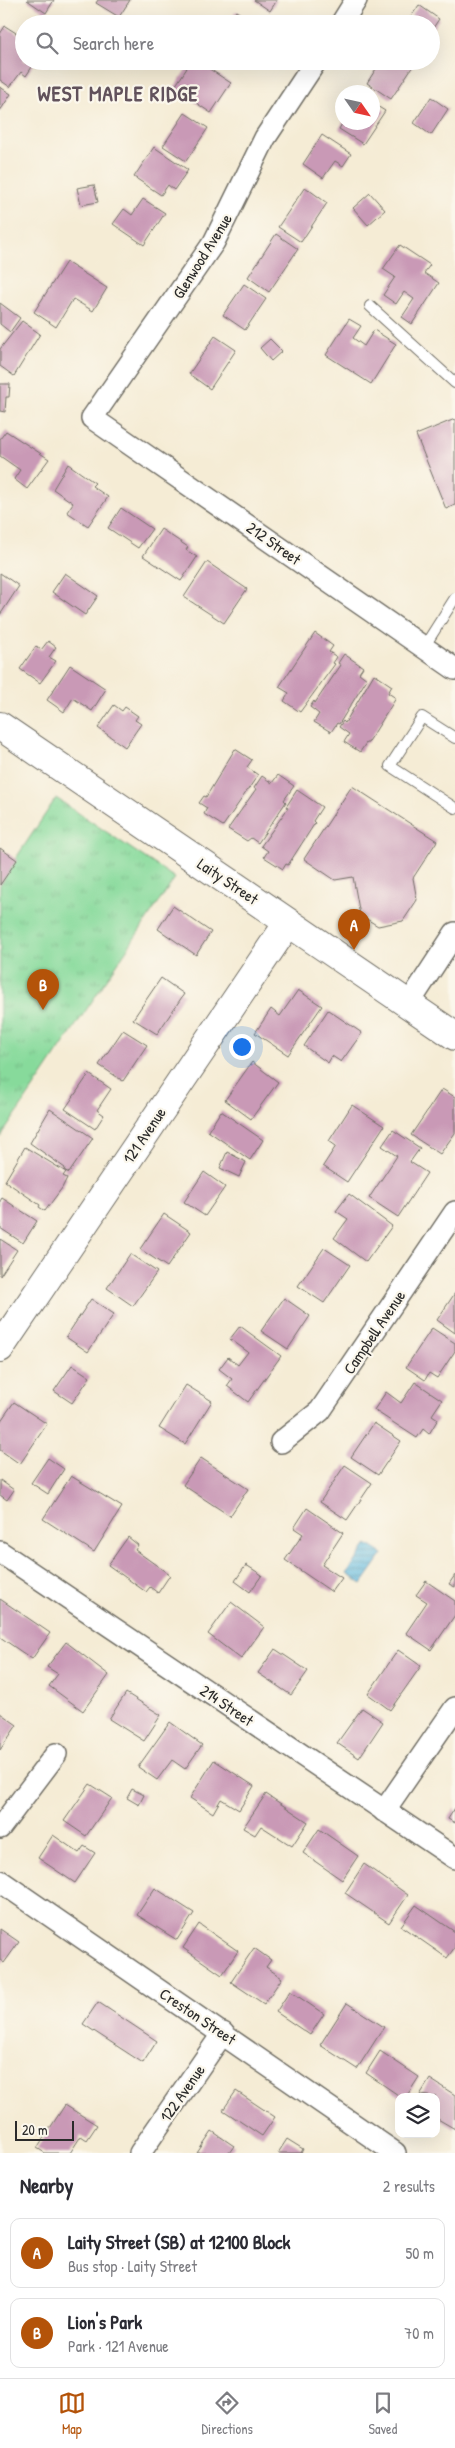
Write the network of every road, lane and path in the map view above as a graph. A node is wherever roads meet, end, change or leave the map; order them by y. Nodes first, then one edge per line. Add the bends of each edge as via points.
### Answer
1 (356, 0) edge
2 (347, 15) edge
3 (310, 70) edge
4 (370, 306) dead end
5 (455, 383) edge
6 (92, 418) joint
7 (455, 598) edge
8 (424, 647) junction
9 (455, 669) edge
10 (0, 726) edge
11 (455, 738) edge
12 (455, 808) edge
13 (288, 923) junction
14 (455, 933) edge
15 (408, 1005) junction
16 (455, 1036) edge
17 (455, 1212) edge
18 (0, 1348) edge
19 (281, 1442) dead end
20 (0, 1552) edge
21 (455, 1708) edge
22 (56, 1754) dead end
23 (384, 1811) junction
24 (0, 1828) edge
25 (455, 1858) edge
26 (0, 1881) edge
27 (223, 2033) junction
28 (140, 2153) edge
29 (395, 2153) edge

1 - 2 street
3 - 6 street, Glenwood Avenue via 265,138 214,242
4 - 5 lane
6 - 8 street, 212 Street
7 - 8 lane
8 - 9 street, 212 Street
10 - 13 street, Laity Street
11 - 12 lane via 422,717 390,766
13 - 15 street, Laity Street
13 - 18 street, 121 Avenue
14 - 15 street
15 - 16 street, Laity Street
17 - 19 street, Campbell Avenue via 320,1411
20 - 23 street, 214 Street
21 - 23 street
22 - 24 street
23 - 25 street, 214 Street
26 - 27 street, Creston Street
27 - 28 street, 122 Avenue
27 - 29 street, Creston Street

